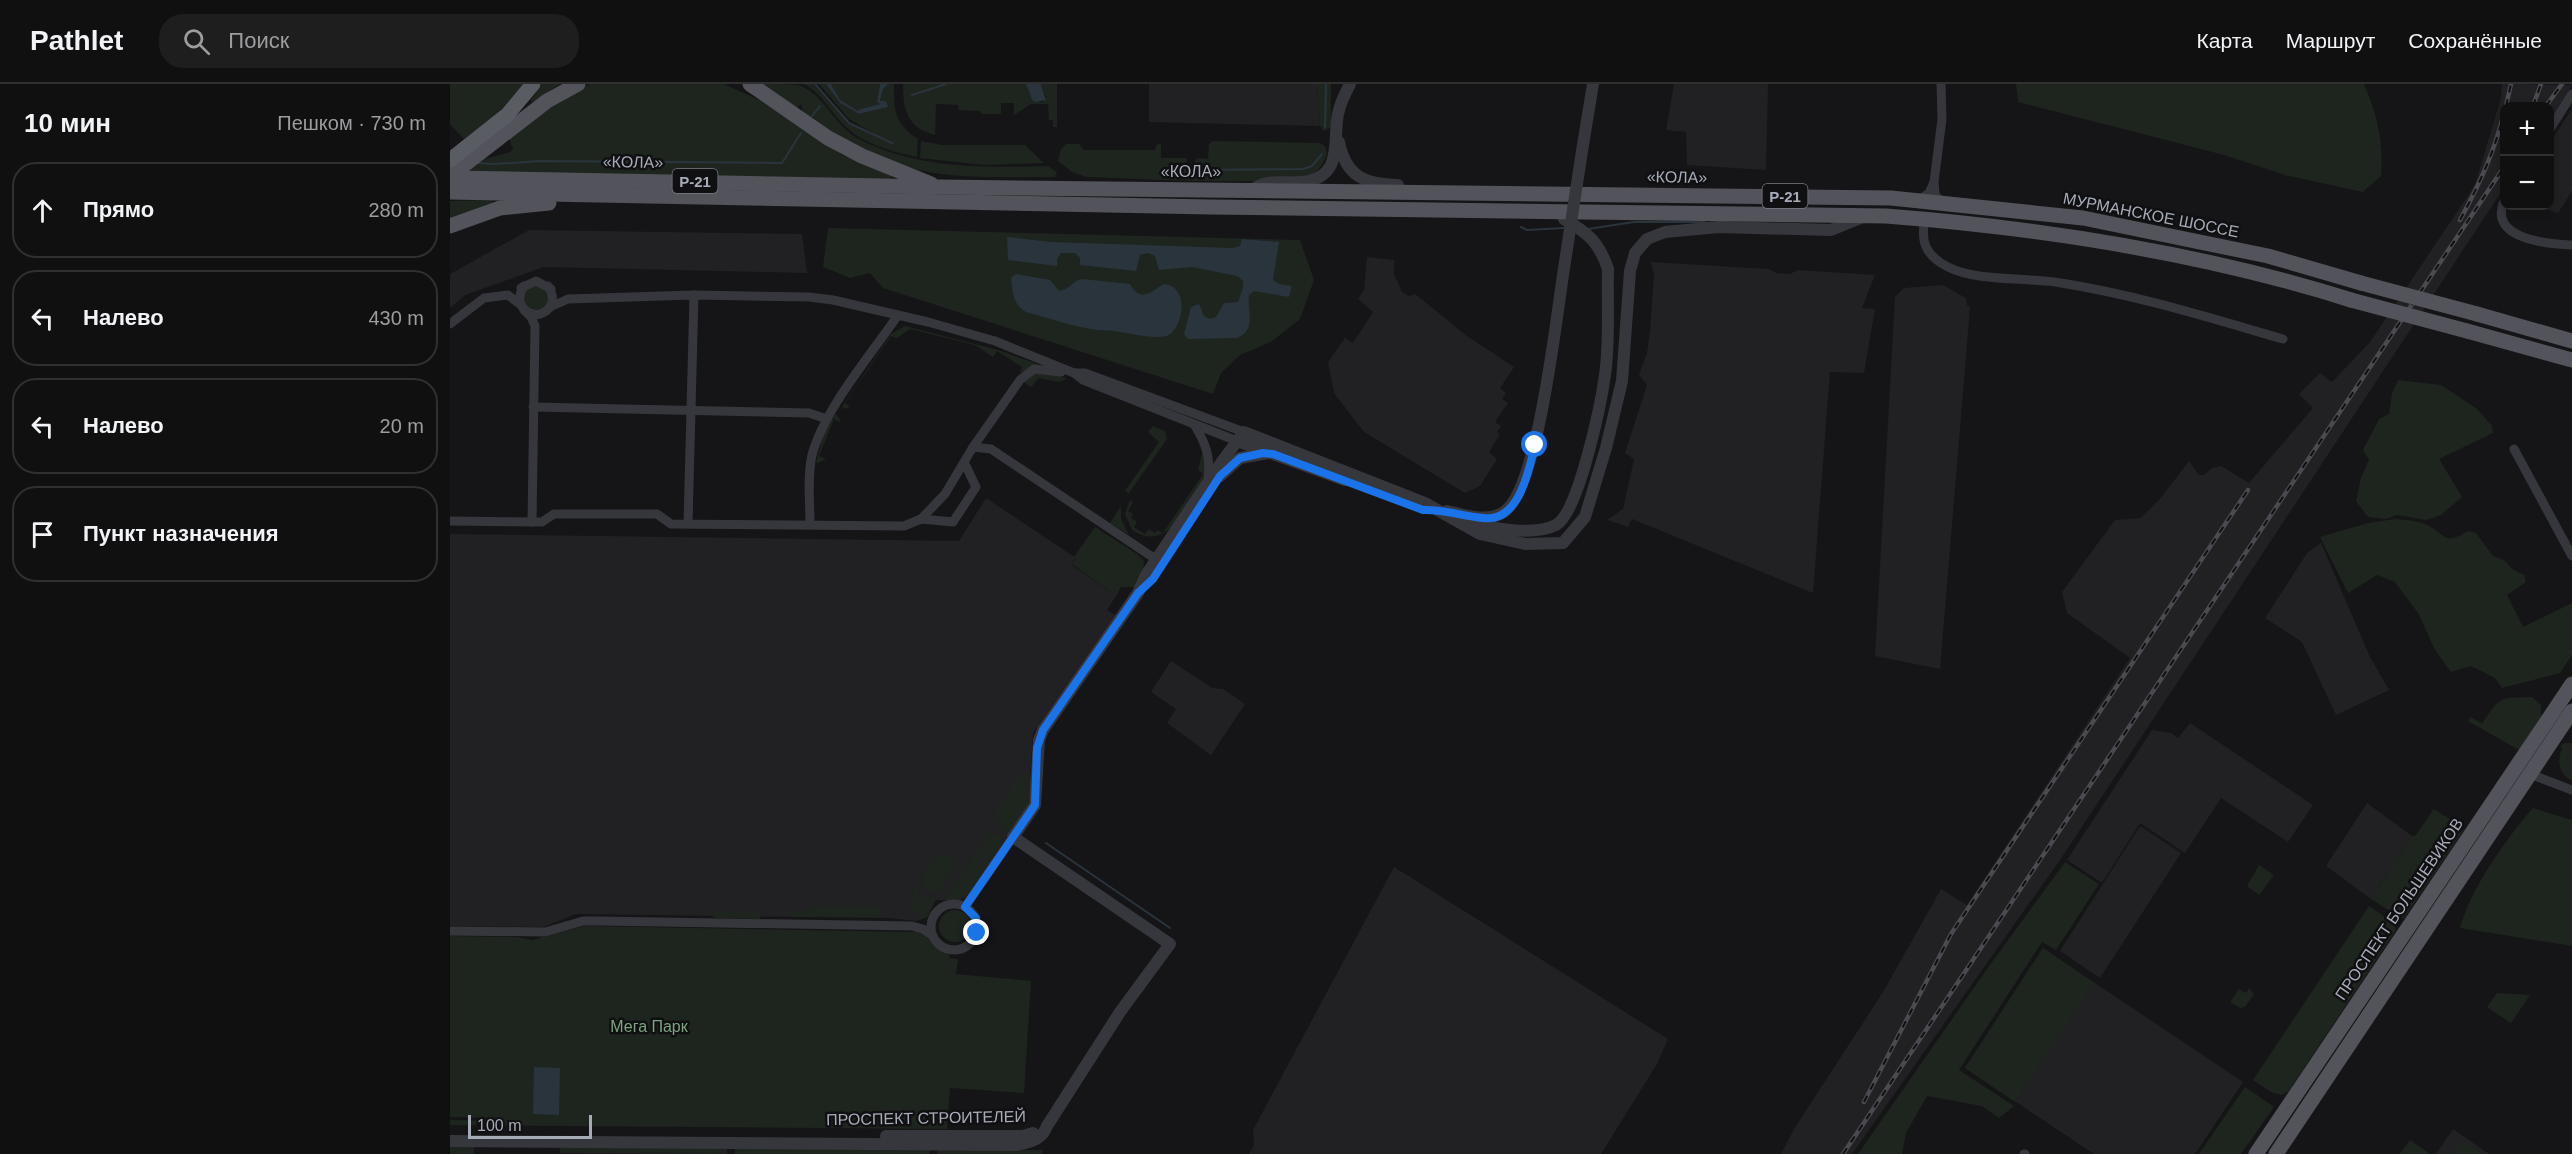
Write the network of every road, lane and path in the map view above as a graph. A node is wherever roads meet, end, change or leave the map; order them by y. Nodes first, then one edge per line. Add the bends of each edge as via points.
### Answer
1 (533, 84) edge
2 (578, 84) edge
3 (743, 84) edge
4 (750, 84) edge
5 (1350, 84) edge
6 (1593, 84) edge
7 (1941, 84) edge
8 (2572, 94) edge
9 (794, 113) junction
10 (2554, 123) edge
11 (1338, 135) junction
12 (450, 160) edge
13 (450, 177) edge
14 (1934, 182) junction
15 (939, 187) junction
16 (1253, 189) junction
17 (450, 192) edge
18 (1443, 192) junction
19 (654, 196) junction
20 (1930, 201) junction
21 (2504, 210) edge
22 (1550, 211) junction
23 (1866, 216) junction
24 (1924, 219) junction
25 (450, 226) edge
26 (2572, 245) edge
27 (524, 286) junction
28 (548, 286) junction
29 (508, 295) junction
30 (694, 295) junction
31 (568, 299) junction
32 (523, 308) junction
33 (549, 309) junction
34 (898, 315) junction
35 (450, 324) edge
36 (535, 326) junction
37 (2283, 339) dead end
38 (2572, 341) edge
39 (2572, 360) edge
40 (1074, 373) junction
41 (533, 407) junction
42 (692, 410) junction
43 (827, 419) junction
44 (1194, 424) junction
45 (1243, 438) junction
46 (973, 447) junction
47 (2514, 449) dead end
48 (1273, 454) junction
49 (965, 464) junction
50 (1220, 476) junction
51 (1208, 483) junction
52 (1437, 509) junction
53 (921, 519) junction
54 (450, 521) edge
55 (532, 522) junction
56 (688, 524) junction
57 (810, 524) junction
58 (1143, 550) junction
59 (2572, 556) edge
60 (1163, 557) junction
61 (1147, 574) junction
62 (1138, 593) junction
63 (2572, 684) edge
64 (2572, 711) edge
65 (2523, 770) junction
66 (2572, 790) edge
67 (1013, 837) junction
68 (965, 907) junction
69 (934, 917) junction
70 (914, 926) junction
71 (450, 931) edge
72 (933, 936) junction
73 (450, 1134) edge
74 (450, 1141) edge
75 (507, 1145) edge
76 (2256, 1154) edge
77 (2276, 1154) edge

1 - 12 highway via 507,115
2 - 13 main road via 547,101
3 - 9 main road
4 - 9 main road
5 - 11 street via 1338,111
6 - 52 street, bridge via 1535,445 1523,486 1508,509 1486,519
7 - 14 street via 1942,119
8 - 10 street
9 - 15 main road via 862,156
11 - 16 street via 1333,160 1321,175 1302,182 1264,182
11 - 18 street via 1345,163 1363,179 1378,184 1434,187
13 - 15 main road, «КОЛА» / Р-21
14 - 20 street
14 - 20 street via 1935,194
15 - 16 main road, «КОЛА» / Р-21
16 - 18 main road, «КОЛА» / Р-21
17 - 19 main road, «КОЛА» / Р-21
18 - 20 main road, «КОЛА» / Р-21
19 - 22 main road, «КОЛА» / Р-21
19 - 25 main road via 500,208
20 - 38 main road, МУРМАНСКОЕ ШОССЕ, bridge via 2040,212 2268,256
21 - 26 street via 2506,228 2514,233 2540,242
22 - 23 main road, «КОЛА» / Р-21
22 - 52 street via 1589,234 1608,270 1605,373 1593,433 1571,507 1556,525 1524,531 1487,527
23 - 24 main road, «КОЛА» / Р-21
23 - 52 street via 1831,230 1719,227 1665,232 1647,239 1635,253 1630,271 1622,381 1585,517 1563,543 1525,544 1480,534
24 - 37 street via 1923,243 1930,253 1963,274 2060,282 2152,301
24 - 39 main road, bridge via 2037,232 2257,274
27 - 28 street via 537,281
27 - 29 street
27 - 32 street via 520,295
28 - 31 street
28 - 33 street via 553,298
29 - 32 street
29 - 35 street via 484,298
30 - 31 street
30 - 34 street via 809,297
30 - 42 street
31 - 33 street
32 - 33 street via 536,315
32 - 36 street
33 - 36 street
34 - 40 street via 995,342
34 - 43 street
36 - 41 street
40 - 44 street
40 - 45 street via 1085,373
40 - 46 street via 1043,369 1027,373
41 - 42 street
41 - 55 street
42 - 43 street via 809,413
42 - 56 street
43 - 57 street via 812,456
44 - 45 street
44 - 51 street via 1208,450
45 - 48 street
45 - 50 street
45 - 51 street
45 - 52 street
46 - 49 street
46 - 58 street via 991,449
47 - 59 street
48 - 50 street via 1240,458
48 - 52 street via 1423,510
49 - 53 street via 945,494
49 - 53 street via 976,487 953,522
50 - 60 street
51 - 60 street
53 - 57 street via 904,526
54 - 55 street
55 - 56 street via 542,522 554,514 657,514 671,524
56 - 57 street
58 - 60 street
58 - 61 street
60 - 61 street
60 - 62 street via 1153,579
61 - 62 street
62 - 67 street via 1043,730 1037,748 1035,805
63 - 65 main road, ПРОСПЕКТ БОЛЬШЕВИКОВ
64 - 65 main road, ПРОСПЕКТ БОЛЬШЕВИКОВ
65 - 66 street
65 - 76 main road, ПРОСПЕКТ БОЛЬШЕВИКОВ
65 - 77 main road, ПРОСПЕКТ БОЛЬШЕВИКОВ
67 - 68 street
67 - 75 street, ПРОСПЕКТ СТРОИТЕЛЕЙ via 1170,944 1120,1012 1047,1126 1023,1136
68 - 69 street via 948,905
68 - 72 street via 977,923 972,942 954,950 942,946
69 - 70 street
69 - 72 street
70 - 71 street via 583,921 545,932
70 - 72 street
73 - 75 street, ПРОСПЕКТ СТРОИТЕЛЕЙ
74 - 75 street, ПРОСПЕКТ СТРОИТЕЛЕЙ

